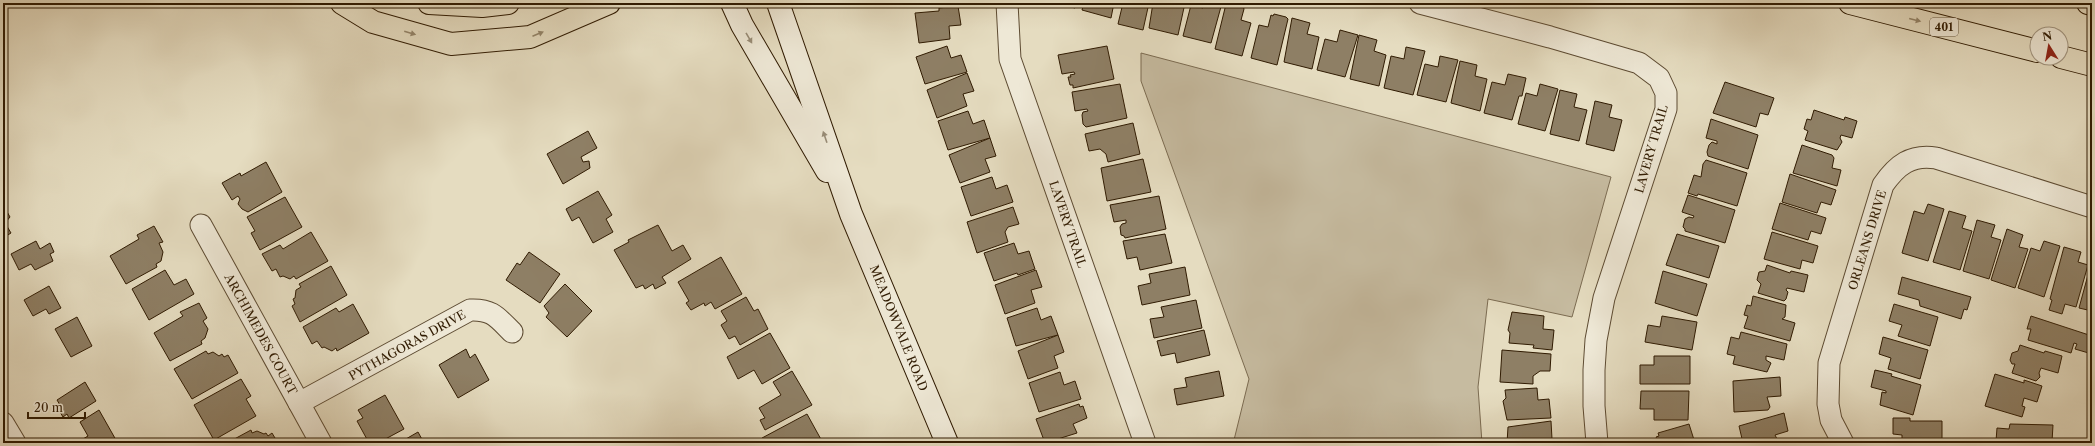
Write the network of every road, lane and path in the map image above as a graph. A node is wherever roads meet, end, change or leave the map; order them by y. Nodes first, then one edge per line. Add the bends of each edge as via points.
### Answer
1 (342, 3) edge
2 (429, 3) edge
3 (508, 3) edge
4 (609, 3) edge
5 (732, 3) edge
6 (778, 3) edge
7 (1007, 3) edge
8 (1420, 3) edge
9 (1850, 3) edge
10 (2088, 3) edge
11 (2092, 4) edge
12 (2029, 49) edge
13 (2069, 59) edge
14 (2092, 65) edge
15 (2092, 207) edge
16 (851, 214) junction
17 (201, 225) dead end
18 (512, 332) dead end
19 (299, 403) junction
20 (3, 422) edge
21 (15, 443) edge
22 (322, 443) edge
23 (947, 443) edge
24 (1145, 443) edge
25 (1597, 443) edge
26 (1843, 443) edge

1 -> 4 highway via 373,22 451,44 530,37
2 - 3 highway via 482,6
5 -> 16 main road, MEADOWVALE ROAD via 742,25
16 -> 6 main road, MEADOWVALE ROAD
7 - 24 street, LAVERY TRAIL via 1010,59
8 - 25 street, LAVERY TRAIL via 1639,63 1659,78 1664,88 1666,108 1604,298 1597,333 1594,414
9 -> 12 highway, 401
10 - 11 highway
13 - 14 highway
15 - 26 street, ORLEANS DRIVE via 1936,158 1916,159 1900,164 1892,171 1883,185 1829,363 1828,404 1831,420
16 - 23 main road, MEADOWVALE ROAD
17 - 19 street, ARCHIMEDES COURT
18 - 19 street, PYTHAGORAS DRIVE via 488,311 470,310
19 - 22 street, ARCHIMEDES COURT
20 - 21 street

